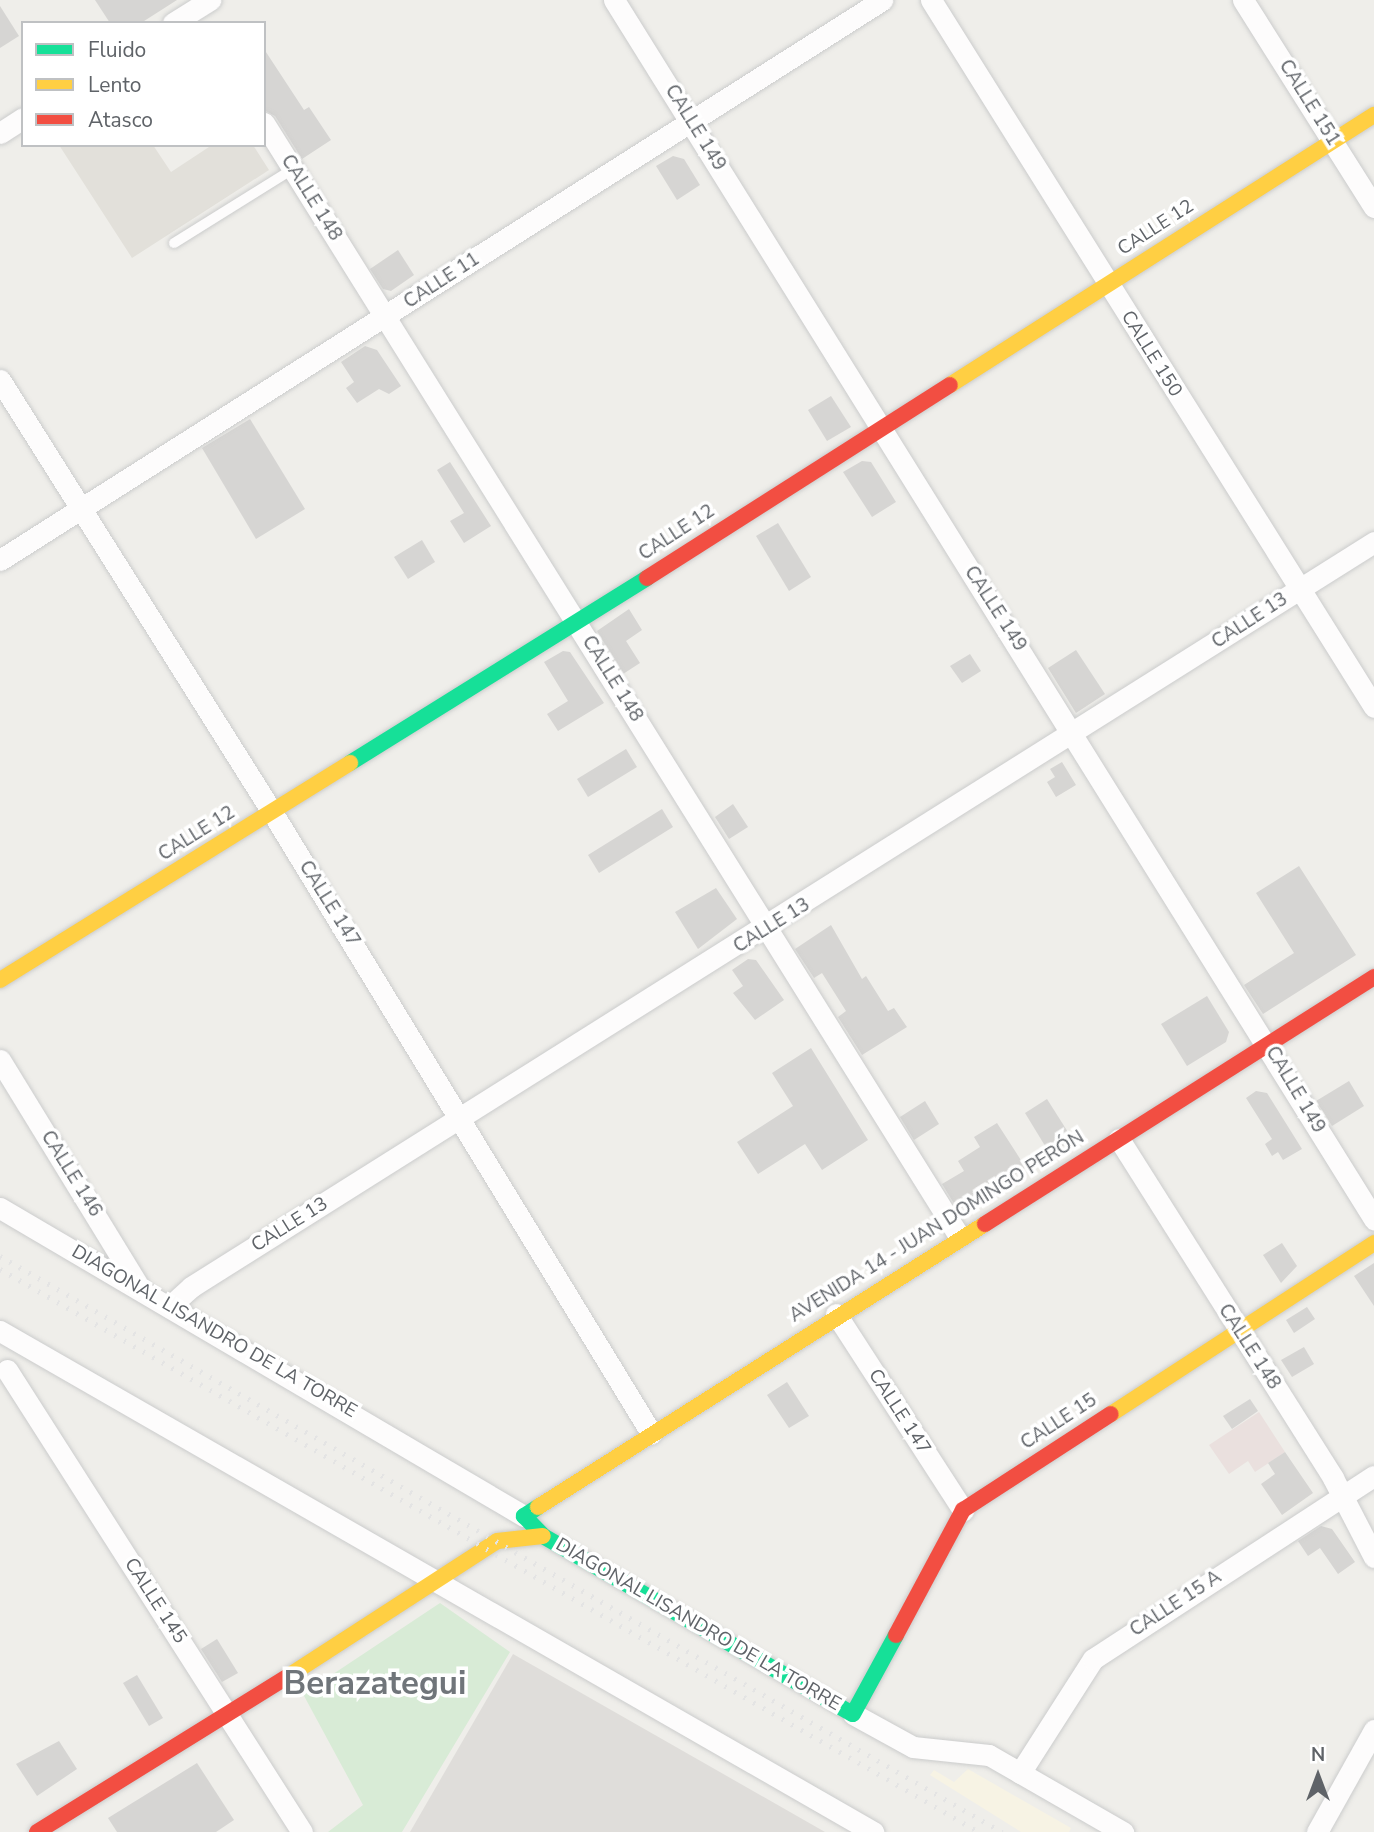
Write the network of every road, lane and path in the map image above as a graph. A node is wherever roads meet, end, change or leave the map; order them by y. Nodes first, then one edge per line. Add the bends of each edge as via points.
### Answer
1 (614, 0) edge
2 (882, 0) edge
3 (930, 0) edge
4 (1243, 0) edge
5 (198, 8) edge
6 (176, 21) edge
7 (1374, 115) edge
8 (21, 119) edge
9 (691, 122) junction
10 (266, 126) edge
11 (0, 133) edge
12 (1333, 141) junction
13 (293, 169) junction
14 (1374, 207) edge
15 (174, 243) dead end
16 (1107, 284) junction
17 (386, 317) junction
18 (0, 380) edge
19 (880, 428) junction
20 (83, 508) junction
21 (1374, 542) edge
22 (0, 560) edge
23 (1299, 590) junction
24 (576, 623) junction
25 (1374, 707) edge
26 (1074, 734) junction
27 (272, 812) junction
28 (766, 929) junction
29 (1374, 977) edge
30 (0, 981) edge
31 (1268, 1045) junction
32 (0, 1060) edge
33 (462, 1119) junction
34 (1119, 1139) junction
35 (0, 1208) edge
36 (1374, 1219) edge
37 (0, 1220) edge
38 (958, 1236) junction
39 (1374, 1243) edge
40 (140, 1289) junction
41 (169, 1307) junction
42 (836, 1314) junction
43 (1238, 1330) junction
44 (0, 1331) edge
45 (37, 1352) junction
46 (4, 1372) edge
47 (651, 1433) junction
48 (1374, 1476) edge
49 (487, 1491) junction
50 (1341, 1497) junction
51 (962, 1510) junction
52 (524, 1516) junction
53 (543, 1536) junction
54 (497, 1541) junction
55 (1374, 1557) edge
56 (443, 1581) junction
57 (227, 1713) junction
58 (853, 1714) junction
59 (1374, 1730) edge
60 (1020, 1773) junction
61 (37, 1832) edge
62 (302, 1832) edge
63 (873, 1832) edge
64 (1123, 1832) edge
65 (1317, 1832) edge

1 - 9 street, CALLE 149
2 - 9 street, CALLE 11
3 - 16 street, CALLE 150
4 - 12 street, CALLE 151
5 - 6 street
7 - 12 main road, CALLE 12
8 - 11 street
9 - 17 street, CALLE 11
9 - 19 street, CALLE 149
10 - 13 street, CALLE 148
12 - 14 street, CALLE 151
12 - 16 main road, CALLE 12
13 - 15 lane
13 - 17 street, CALLE 148
16 - 19 main road, CALLE 12
16 - 23 street, CALLE 150
17 - 20 street, CALLE 11
17 - 24 street, CALLE 148
18 - 20 street, CALLE 147
19 - 24 main road, CALLE 12
19 - 26 street, CALLE 149
20 - 22 street, CALLE 11
20 - 27 street, CALLE 147
21 - 23 street, CALLE 13
23 - 25 street, CALLE 150
23 - 26 street, CALLE 13
24 - 27 main road, CALLE 12
24 - 28 street, CALLE 148
26 - 28 street, CALLE 13
26 - 31 street, CALLE 149
27 - 30 main road, CALLE 12
27 - 33 street, CALLE 147
28 - 33 street, CALLE 13
28 - 38 street, CALLE 148
29 - 31 main road, AVENIDA 14 - JUAN DOMINGO PERÓN
31 - 34 main road, AVENIDA 14 - JUAN DOMINGO PERÓN
31 - 36 street, CALLE 149
32 - 40 street, CALLE 146
33 - 41 street, CALLE 13 via 191,1287
33 - 47 street, CALLE 147
34 - 38 main road, AVENIDA 14 - JUAN DOMINGO PERÓN
34 - 43 street, CALLE 148
35 - 40 street, DIAGONAL LISANDRO DE LA TORRE
37 - 40 street
38 - 42 main road, AVENIDA 14 - JUAN DOMINGO PERÓN
39 - 43 main road, CALLE 15
40 - 41 street, DIAGONAL LISANDRO DE LA TORRE
41 - 49 street, DIAGONAL LISANDRO DE LA TORRE
42 - 47 main road, AVENIDA 14 - JUAN DOMINGO PERÓN
42 - 51 street, CALLE 147
43 - 50 street, CALLE 148
43 - 51 main road, CALLE 15
44 - 45 street
45 - 46 street
45 - 56 street via 410,1569
46 - 57 street, CALLE 145
47 - 52 main road, AVENIDA 14 - JUAN DOMINGO PERÓN
48 - 50 street, CALLE 15 A
49 - 52 street, DIAGONAL LISANDRO DE LA TORRE
49 - 54 street via 498,1510
50 - 55 street, CALLE 148
50 - 60 street, CALLE 15 A via 1093,1659 1074,1681
51 - 58 main road, CALLE 15
52 - 53 main road, DIAGONAL LISANDRO DE LA TORRE
53 - 54 main road via 527,1534
53 - 58 main road, DIAGONAL LISANDRO DE LA TORRE
54 - 56 main road
56 - 57 main road
56 - 63 street
57 - 61 main road
57 - 62 street, CALLE 145
58 - 60 street, DIAGONAL LISANDRO DE LA TORRE via 913,1748 982,1753
59 - 65 street
60 - 64 street, DIAGONAL LISANDRO DE LA TORRE

